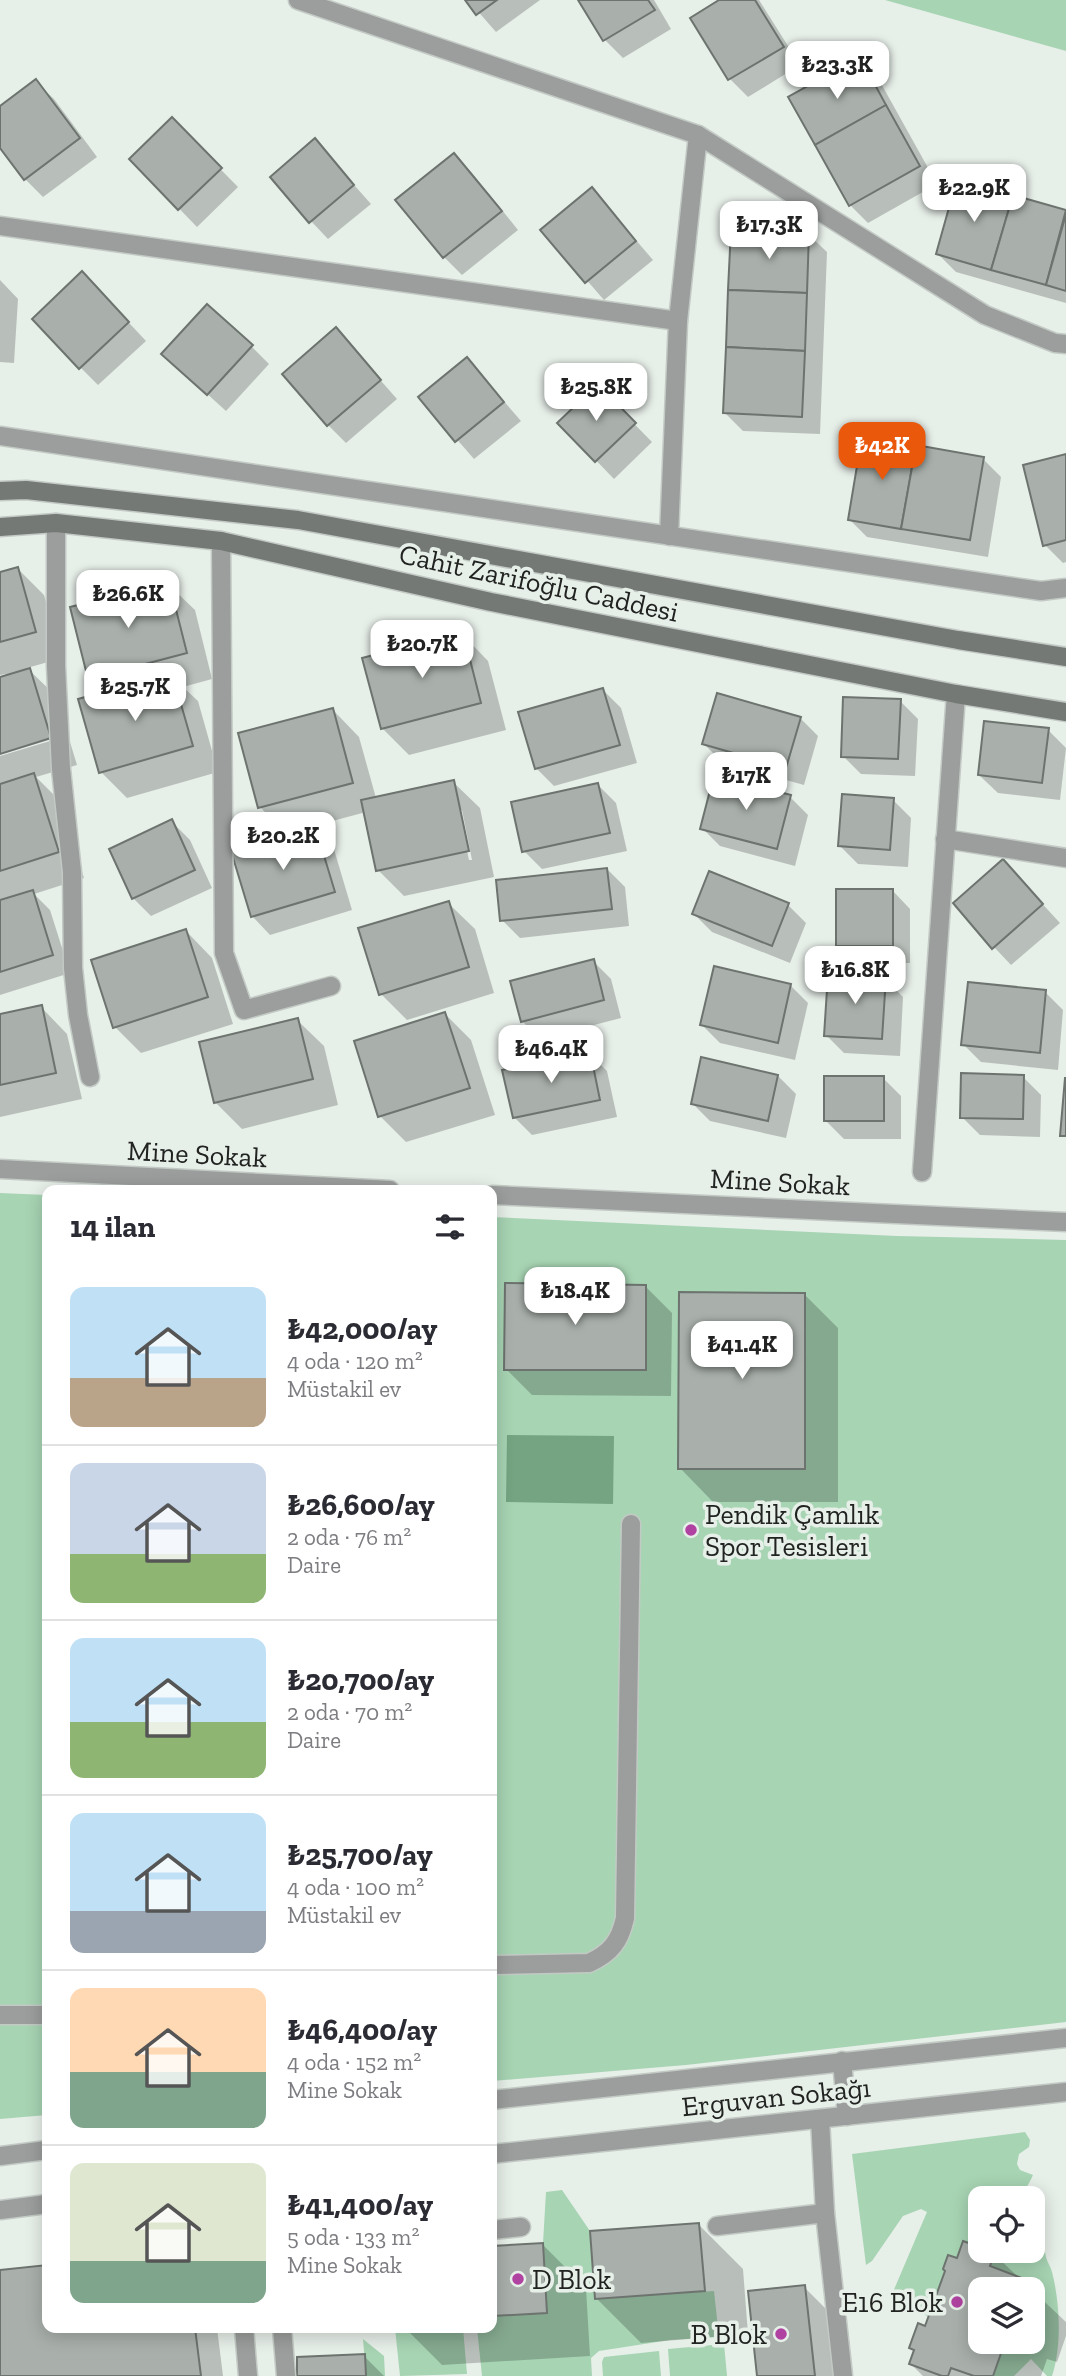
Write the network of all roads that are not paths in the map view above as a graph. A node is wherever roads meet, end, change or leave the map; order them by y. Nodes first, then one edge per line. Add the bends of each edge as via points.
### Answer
1 (299, 0) edge
2 (698, 135) junction
3 (0, 226) edge
4 (678, 321) junction
5 (1066, 344) edge
6 (0, 436) edge
7 (0, 491) edge
8 (56, 523) junction
9 (0, 527) edge
10 (669, 536) junction
11 (221, 541) junction
12 (1066, 587) edge
13 (1066, 657) edge
14 (956, 694) junction
15 (1066, 712) edge
16 (946, 839) junction
17 (1066, 858) edge
18 (331, 986) dead end
19 (90, 1077) dead end
20 (0, 1169) edge
21 (922, 1172) dead end
22 (297, 1185) edge
23 (497, 1195) edge
24 (1066, 1222) edge
25 (631, 1524) dead end
26 (497, 1965) edge
27 (0, 2015) edge
28 (42, 2015) edge
29 (1066, 2038) edge
30 (842, 2061) junction
31 (1066, 2092) edge
32 (497, 2099) edge
33 (847, 2116) junction
34 (820, 2119) junction
35 (42, 2151) edge
36 (497, 2153) edge
37 (0, 2156) edge
38 (42, 2205) edge
39 (0, 2210) edge
40 (825, 2213) junction
41 (717, 2226) dead end
42 (521, 2227) dead end
43 (497, 2229) edge
44 (244, 2333) edge
45 (282, 2333) edge
46 (248, 2376) edge
47 (286, 2376) edge
48 (843, 2376) edge

1 - 2 street
2 - 4 street
2 - 5 street via 985,315
3 - 4 street
4 - 10 street
6 - 10 street
7 - 13 main road, Cahit Zarifoğlu Caddesi via 26,490 298,520
8 - 9 main road, Cahit Zarifoğlu Caddesi
8 - 11 main road, Cahit Zarifoğlu Caddesi
8 - 19 street via 56,666 72,872 73,968
10 - 12 street via 1041,591
11 - 14 main road, Cahit Zarifoğlu Caddesi via 491,602
11 - 18 street via 224,953 244,1010
14 - 15 main road, Cahit Zarifoğlu Caddesi
14 - 16 street
16 - 17 street
16 - 21 street
20 - 22 street, Mine Sokak
23 - 24 street, Mine Sokak
25 - 26 street via 622,1933 614,1948 589,1963
27 - 28 street
29 - 30 street, Erguvan Sokağı
30 - 32 street, Erguvan Sokağı
30 - 33 street
31 - 33 street, Erguvan Sokağı
33 - 34 street, Erguvan Sokağı
34 - 36 street, Erguvan Sokağı
34 - 40 street
35 - 37 street
38 - 39 street
40 - 41 street
40 - 48 street
42 - 43 street
44 - 46 street
45 - 47 street

